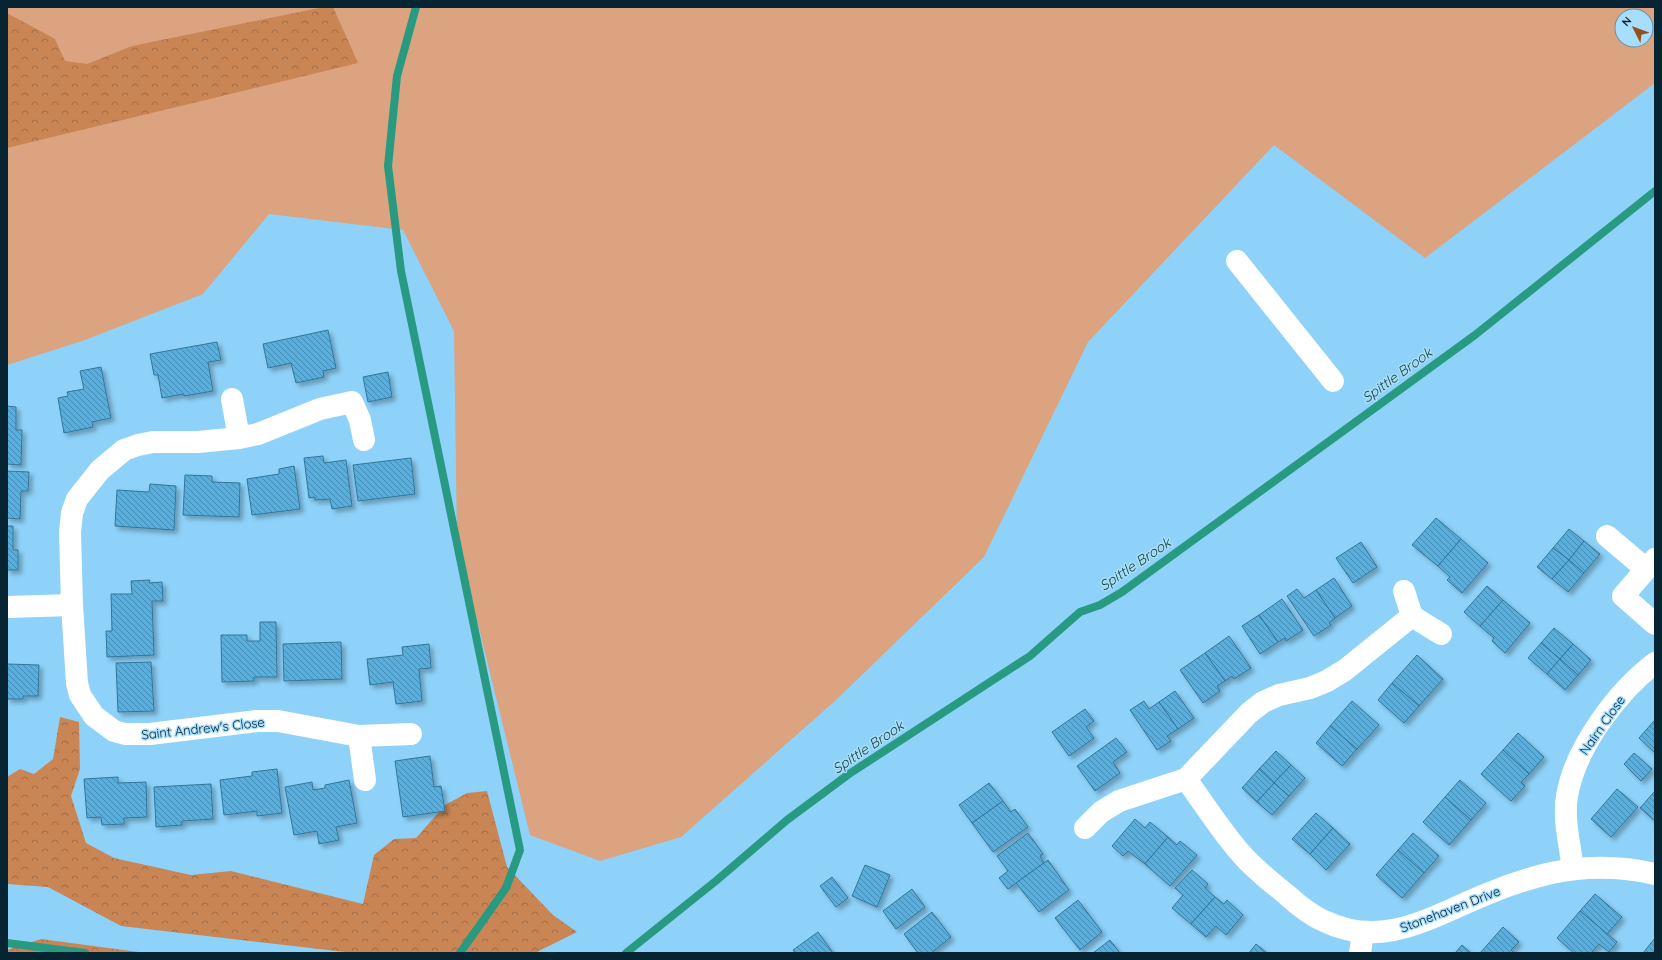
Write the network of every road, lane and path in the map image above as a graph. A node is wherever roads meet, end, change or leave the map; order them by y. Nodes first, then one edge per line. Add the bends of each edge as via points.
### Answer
1 (1238, 261) dead end
2 (1333, 381) dead end
3 (232, 399) dead end
4 (239, 438) junction
5 (364, 440) dead end
6 (1607, 536) dead end
7 (1651, 564) edge
8 (1404, 591) dead end
9 (72, 605) junction
10 (7, 607) edge
11 (1412, 616) junction
12 (1655, 624) edge
13 (1441, 634) dead end
14 (1655, 663) edge
15 (411, 734) dead end
16 (359, 736) junction
17 (1186, 779) junction
18 (365, 780) dead end
19 (1085, 828) dead end
20 (1573, 869) junction
21 (1655, 874) edge
22 (1361, 943) edge

1 - 2 street
3 - 4 street
4 - 5 street, Saint Andrew's Close via 258,434 320,409 352,402 360,420
4 - 9 street, Saint Andrew's Close via 138,445 124,450 100,470 78,499 72,513
6 - 7 street
7 - 12 street via 1623,596
8 - 11 street
9 - 10 street
9 - 16 street, Saint Andrew's Close via 75,668 80,695 94,716 114,731 137,735 236,723 278,722
11 - 13 street
11 - 17 street via 1345,670 1327,681 1263,702
14 - 20 street, Nairn Close via 1626,690 1590,736 1578,758 1567,797 1566,821
15 - 16 street, Saint Andrew's Close
16 - 18 street
17 - 19 street via 1119,801 1101,812
17 - 22 street, Stonehaven Drive via 1226,835 1264,876 1306,911 1340,928
20 - 21 street, Stonehaven Drive via 1636,870
20 - 22 street, Stonehaven Drive via 1546,874 1487,893 1428,920 1386,932

